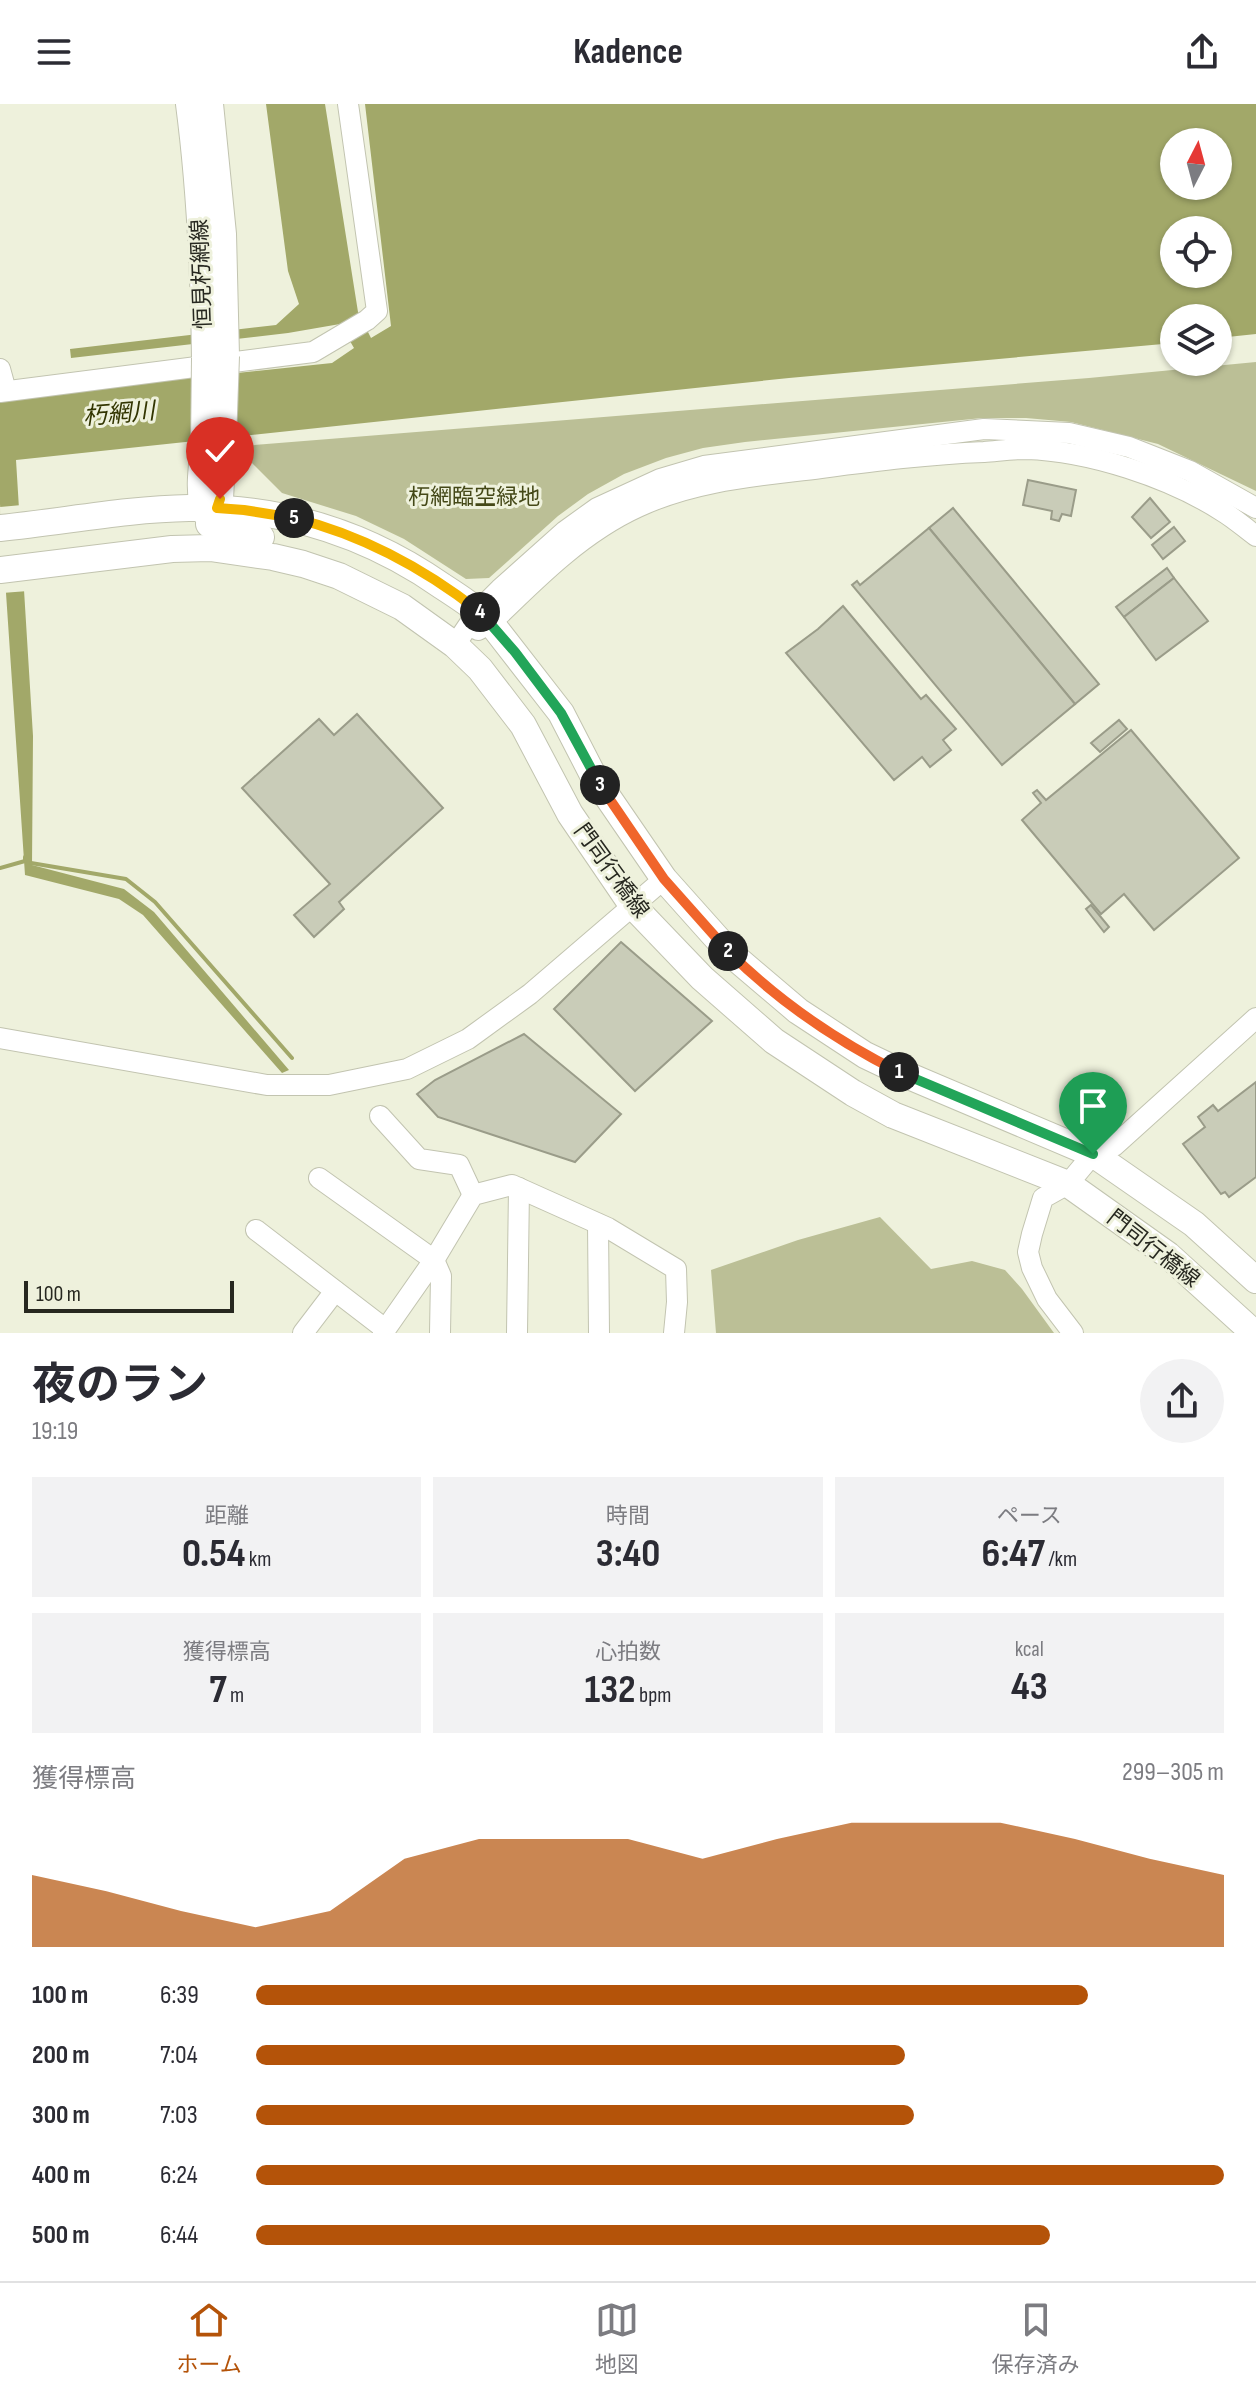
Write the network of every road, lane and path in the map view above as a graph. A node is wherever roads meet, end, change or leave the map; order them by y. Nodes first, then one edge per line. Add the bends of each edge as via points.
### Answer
1 (189, 104) edge
2 (210, 104) edge
3 (348, 104) edge
4 (216, 357) junction
5 (0, 369) edge
6 (3, 391) edge
7 (211, 503) junction
8 (1256, 508) edge
9 (0, 528) edge
10 (1256, 536) edge
11 (177, 548) junction
12 (0, 570) edge
13 (484, 617) junction
14 (455, 645) junction
15 (664, 879) junction
16 (632, 905) junction
17 (1256, 1018) edge
18 (0, 1038) edge
19 (380, 1116) dead end
20 (1093, 1154) junction
21 (319, 1178) dead end
22 (1068, 1184) junction
23 (519, 1188) junction
24 (473, 1195) junction
25 (598, 1224) junction
26 (256, 1230) dead end
27 (434, 1260) junction
28 (1256, 1280) edge
29 (335, 1291) junction
30 (384, 1331) edge
31 (303, 1333) edge
32 (440, 1333) edge
33 (517, 1333) edge
34 (599, 1333) edge
35 (674, 1333) edge
36 (1073, 1333) edge
37 (1254, 1333) edge

1 - 4 main road, 恒見朽網線
2 - 4 main road, 恒見朽網線 via 223,234
3 - 6 street via 377,311 367,320 313,352
4 - 7 main road, 恒見朽網線, bridge
5 - 6 street
7 - 9 main road, 門司行橋線
7 - 11 main road via 196,539
7 - 13 main road, 門司行橋線 via 309,522 370,544 423,572
7 - 14 main road via 228,532 304,546 373,575 426,608
8 - 13 street via 1190,471 1129,447 1069,433 973,430 704,466 597,508 565,531
10 - 13 street via 1180,488 1126,468 1027,449 954,453 708,482 669,494 608,522
11 - 12 main road, 門司行橋線
11 - 14 main road, 門司行橋線 via 251,553 339,576 402,607
13 - 14 street
13 - 15 main road, 門司行橋線 via 561,713 594,777
14 - 16 main road, 門司行橋線 via 523,725 570,814
15 - 16 street
15 - 20 main road, 門司行橋線 via 731,954 798,1011 865,1055
16 - 18 street via 530,994 468,1039 407,1069 329,1085 267,1085
16 - 22 main road, 門司行橋線 via 702,978 774,1041 853,1093 893,1115
17 - 20 street via 1114,1146
19 - 24 street via 419,1159 459,1165
20 - 22 street
20 - 28 main road, 門司行橋線 via 1194,1224
21 - 27 street
22 - 36 street via 1043,1198 1028,1252 1047,1299
22 - 37 main road, 門司行橋線 via 1168,1255
23 - 24 street via 512,1185
23 - 25 street
23 - 33 street
24 - 27 street
25 - 34 street
25 - 35 street via 676,1269
26 - 29 street
27 - 30 street
27 - 32 street via 441,1276
29 - 30 street
29 - 31 street

